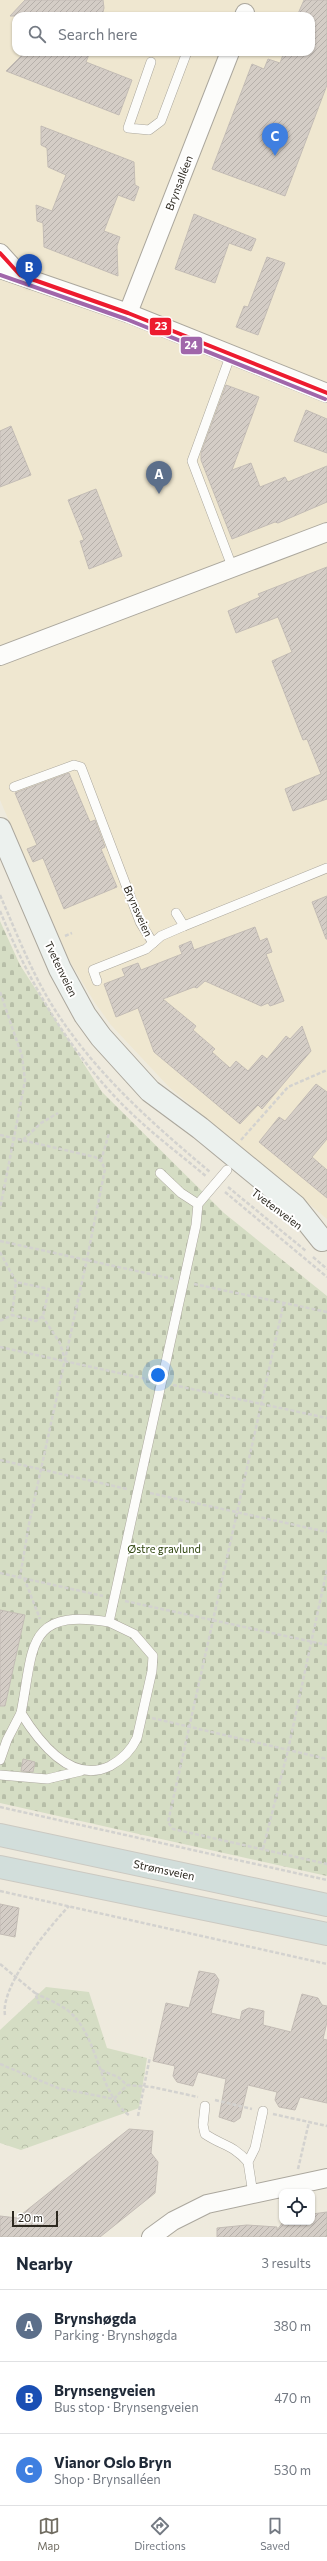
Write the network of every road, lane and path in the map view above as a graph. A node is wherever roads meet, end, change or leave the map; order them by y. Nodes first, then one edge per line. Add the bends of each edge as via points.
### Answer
1 (185, 56) edge
2 (228, 56) edge
3 (151, 62) dead end
4 (0, 253) edge
5 (0, 269) edge
6 (20, 275) junction
7 (128, 313) junction
8 (232, 354) junction
9 (327, 393) edge
10 (327, 532) edge
11 (233, 569) junction
12 (0, 656) edge
13 (14, 787) dead end
14 (0, 830) edge
15 (327, 868) edge
16 (176, 913) dead end
17 (184, 926) junction
18 (153, 943) junction
19 (97, 981) dead end
20 (0, 992) edge
21 (327, 1070) edge
22 (150, 1091) junction
23 (58, 1113) dead end
24 (109, 1133) dead end
25 (0, 1135) edge
26 (15, 1139) junction
27 (23, 1140) junction
28 (239, 1142) dead end
29 (101, 1161) junction
30 (227, 1170) junction
31 (160, 1173) dead end
32 (198, 1204) junction
33 (0, 1209) edge
34 (0, 1241) edge
35 (325, 1242) edge
36 (0, 1252) edge
37 (87, 1259) junction
38 (171, 1278) dead end
39 (16, 1282) junction
40 (196, 1284) dead end
41 (284, 1302) junction
42 (327, 1312) edge
43 (12, 1315) junction
44 (42, 1316) junction
45 (0, 1321) edge
46 (0, 1347) edge
47 (65, 1361) junction
48 (152, 1380) dead end
49 (174, 1385) dead end
50 (260, 1405) junction
51 (327, 1418) edge
52 (0, 1460) edge
53 (41, 1469) junction
54 (138, 1491) junction
55 (236, 1513) junction
56 (327, 1532) edge
57 (327, 1569) edge
58 (0, 1573) edge
59 (22, 1578) junction
60 (114, 1599) junction
61 (213, 1619) junction
62 (109, 1622) junction
63 (44, 1628) junction
64 (310, 1641) junction
65 (327, 1645) edge
66 (21, 1713) junction
67 (142, 1716) junction
68 (190, 1727) junction
69 (288, 1750) junction
70 (327, 1759) edge
71 (0, 1760) edge
72 (81, 1771) junction
73 (0, 1775) edge
74 (0, 1807) edge
75 (0, 1835) edge
76 (263, 1849) junction
77 (327, 1864) edge
78 (0, 1867) edge
79 (327, 1880) edge
80 (0, 1891) edge
81 (69, 1905) junction
82 (327, 1905) edge
83 (327, 1934) edge
84 (0, 1964) edge
85 (327, 1964) edge
86 (14, 1976) junction
87 (35, 1993) junction
88 (39, 2004) dead end
89 (5, 2016) dead end
90 (150, 2058) dead end
91 (0, 2064) edge
92 (101, 2070) junction
93 (127, 2086) junction
94 (144, 2086) junction
95 (114, 2099) junction
96 (205, 2106) joint
97 (263, 2111) dead end
98 (130, 2116) dead end
99 (138, 2116) dead end
100 (309, 2122) dead end
101 (248, 2162) junction
102 (298, 2173) dead end
103 (327, 2178) edge
104 (253, 2194) junction
105 (150, 2237) edge

1 - 3 lane via 161,121 148,130 128,128
2 - 7 street, Brynsalléen
4 - 6 street
5 - 6 street
6 - 7 street
7 - 8 street
8 - 9 street
8 - 11 lane via 192,461
10 - 11 street
11 - 12 street
13 - 18 lane, Brynsveien via 74,765 81,767 138,917
14 - 22 main road, Tvetenveien via 50,947 75,998 100,1037
15 - 17 lane, Brynsveien
16 - 17 lane
17 - 18 lane, Brynsveien via 161,936
18 - 19 lane via 146,949 93,970
20 - 26 path via 24,1067 24,1092
21 - 28 path via 288,1087
22 - 30 main road, Tvetenveien via 170,1122
22 - 35 main road, Tvetenveien via 200,1128 295,1206
23 - 27 path via 41,1123
24 - 29 path
25 - 26 path
26 - 27 path
26 - 33 path
27 - 29 path via 88,1155
29 - 37 path via 104,1174
30 - 32 lane
30 - 35 main road, Tvetenveien via 284,1217
31 - 32 lane via 181,1193
32 - 54 lane via 196,1225
34 - 37 path
36 - 39 path
37 - 38 path
37 - 47 path
39 - 43 path
39 - 44 path via 49,1289
40 - 41 path
41 - 42 path
41 - 50 path
43 - 44 path via 36,1321
43 - 45 path
44 - 47 path via 60,1343
46 - 47 path
47 - 48 path
47 - 53 path
49 - 50 path
50 - 51 path
50 - 55 path
52 - 53 path
53 - 54 path
53 - 59 path
54 - 55 path
54 - 60 lane
55 - 56 path
55 - 61 path
57 - 64 path
58 - 59 path
59 - 60 path
59 - 63 path
60 - 61 path
60 - 62 lane
61 - 64 path
61 - 68 path
62 - 63 lane via 92,1619 66,1620
62 - 67 lane via 134,1634 153,1656
63 - 66 lane via 37,1638
64 - 65 path
64 - 69 path
66 - 71 lane
66 - 72 lane via 44,1744 63,1762
67 - 68 path
67 - 72 lane via 133,1746 124,1757 103,1769
68 - 69 path
68 - 76 path via 168,1822 173,1829
69 - 70 path
69 - 76 path
72 - 73 lane via 47,1779
74 - 79 path
75 - 82 highway, Strømsveien
76 - 77 path
78 - 83 highway
80 - 81 path
81 - 85 path
81 - 86 path
84 - 86 path
86 - 87 path
86 - 89 path via 3,2008
87 - 88 path
87 - 92 path via 73,2014 90,2041
90 - 94 path
91 - 95 path via 58,2088
92 - 93 path via 118,2077
92 - 95 path
93 - 94 path
93 - 95 path
94 - 96 path via 204,2098
94 - 99 path
95 - 98 path
96 - 101 lane via 205,2134 236,2149
97 - 101 lane via 255,2148
100 - 102 path
101 - 104 lane
103 - 104 street
104 - 105 street via 207,2204 173,2221

